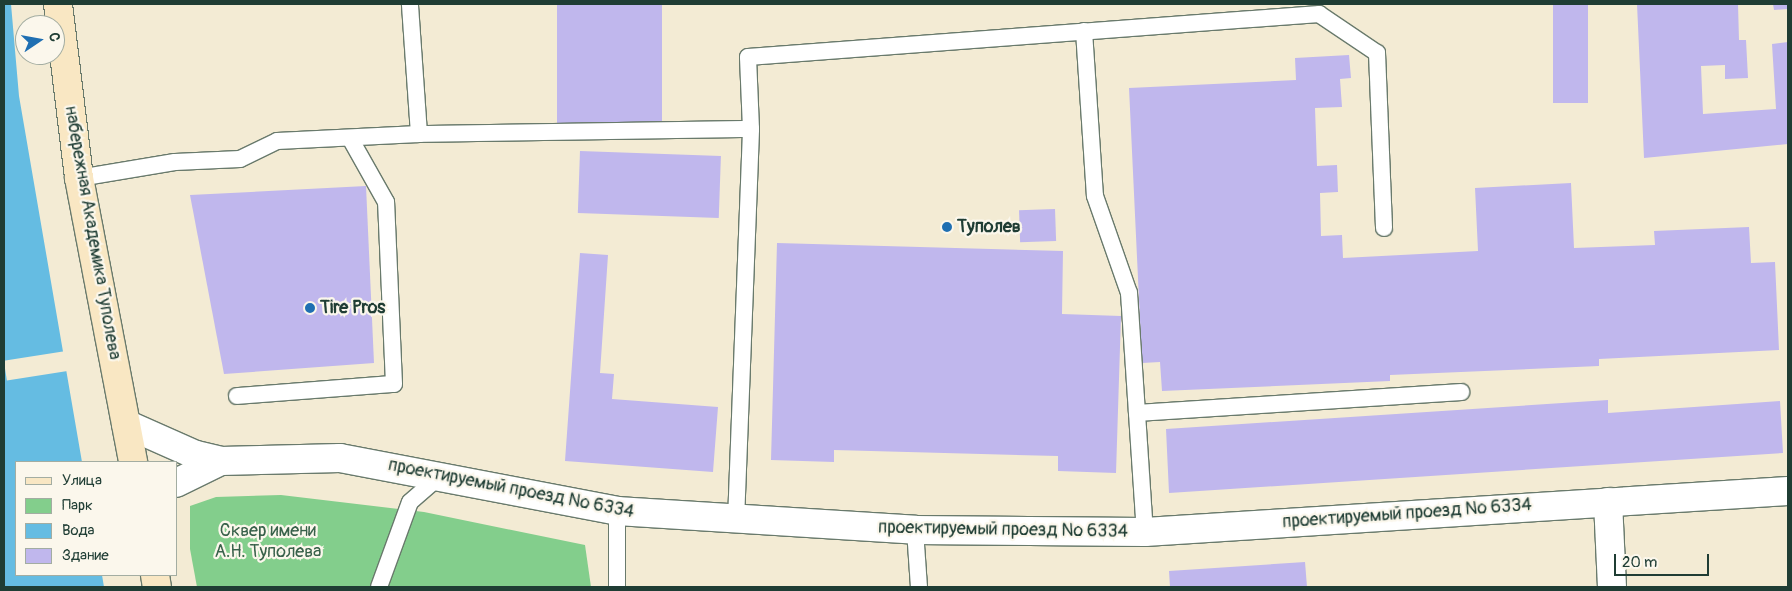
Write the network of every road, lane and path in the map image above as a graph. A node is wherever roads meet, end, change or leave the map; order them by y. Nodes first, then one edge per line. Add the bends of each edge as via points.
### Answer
1 (58, 4) edge
2 (410, 4) edge
3 (1084, 31) junction
4 (751, 129) junction
5 (419, 134) junction
6 (350, 138) junction
7 (79, 178) junction
8 (1384, 228) dead end
9 (1460, 392) dead end
10 (237, 396) dead end
11 (1137, 413) junction
12 (126, 424) junction
13 (134, 461) edge
14 (222, 461) junction
15 (440, 476) junction
16 (178, 482) edge
17 (1788, 491) edge
18 (1608, 502) junction
19 (617, 511) junction
20 (736, 521) junction
21 (914, 530) junction
22 (1145, 532) junction
23 (379, 587) edge
24 (617, 587) edge
25 (919, 587) edge
26 (1612, 587) edge

1 - 7 main road, набережная Академика Туполева
2 - 5 lane
3 - 4 lane via 748,57
3 - 8 lane via 1318,14 1377,54
3 - 11 lane via 1095,196 1129,293
4 - 5 lane
4 - 20 lane
5 - 6 lane
6 - 7 lane via 277,141 240,158 175,162
6 - 10 lane via 386,202 394,384
7 - 12 main road, набережная Академика Туполева
9 - 11 lane
11 - 22 lane
12 - 13 main road, набережная Академика Туполева
12 - 14 street, проектируемый проезд № 6334 via 196,455
14 - 15 street, проектируемый проезд № 6334 via 340,458
14 - 16 street, проектируемый проезд № 6334
15 - 19 street, проектируемый проезд № 6334
15 - 23 lane via 410,502
17 - 18 street, проектируемый проезд № 6334
18 - 22 street, проектируемый проезд № 6334
18 - 26 street
19 - 20 street, проектируемый проезд № 6334
19 - 24 lane
20 - 21 street, проектируемый проезд № 6334
21 - 22 street, проектируемый проезд № 6334
21 - 25 lane

